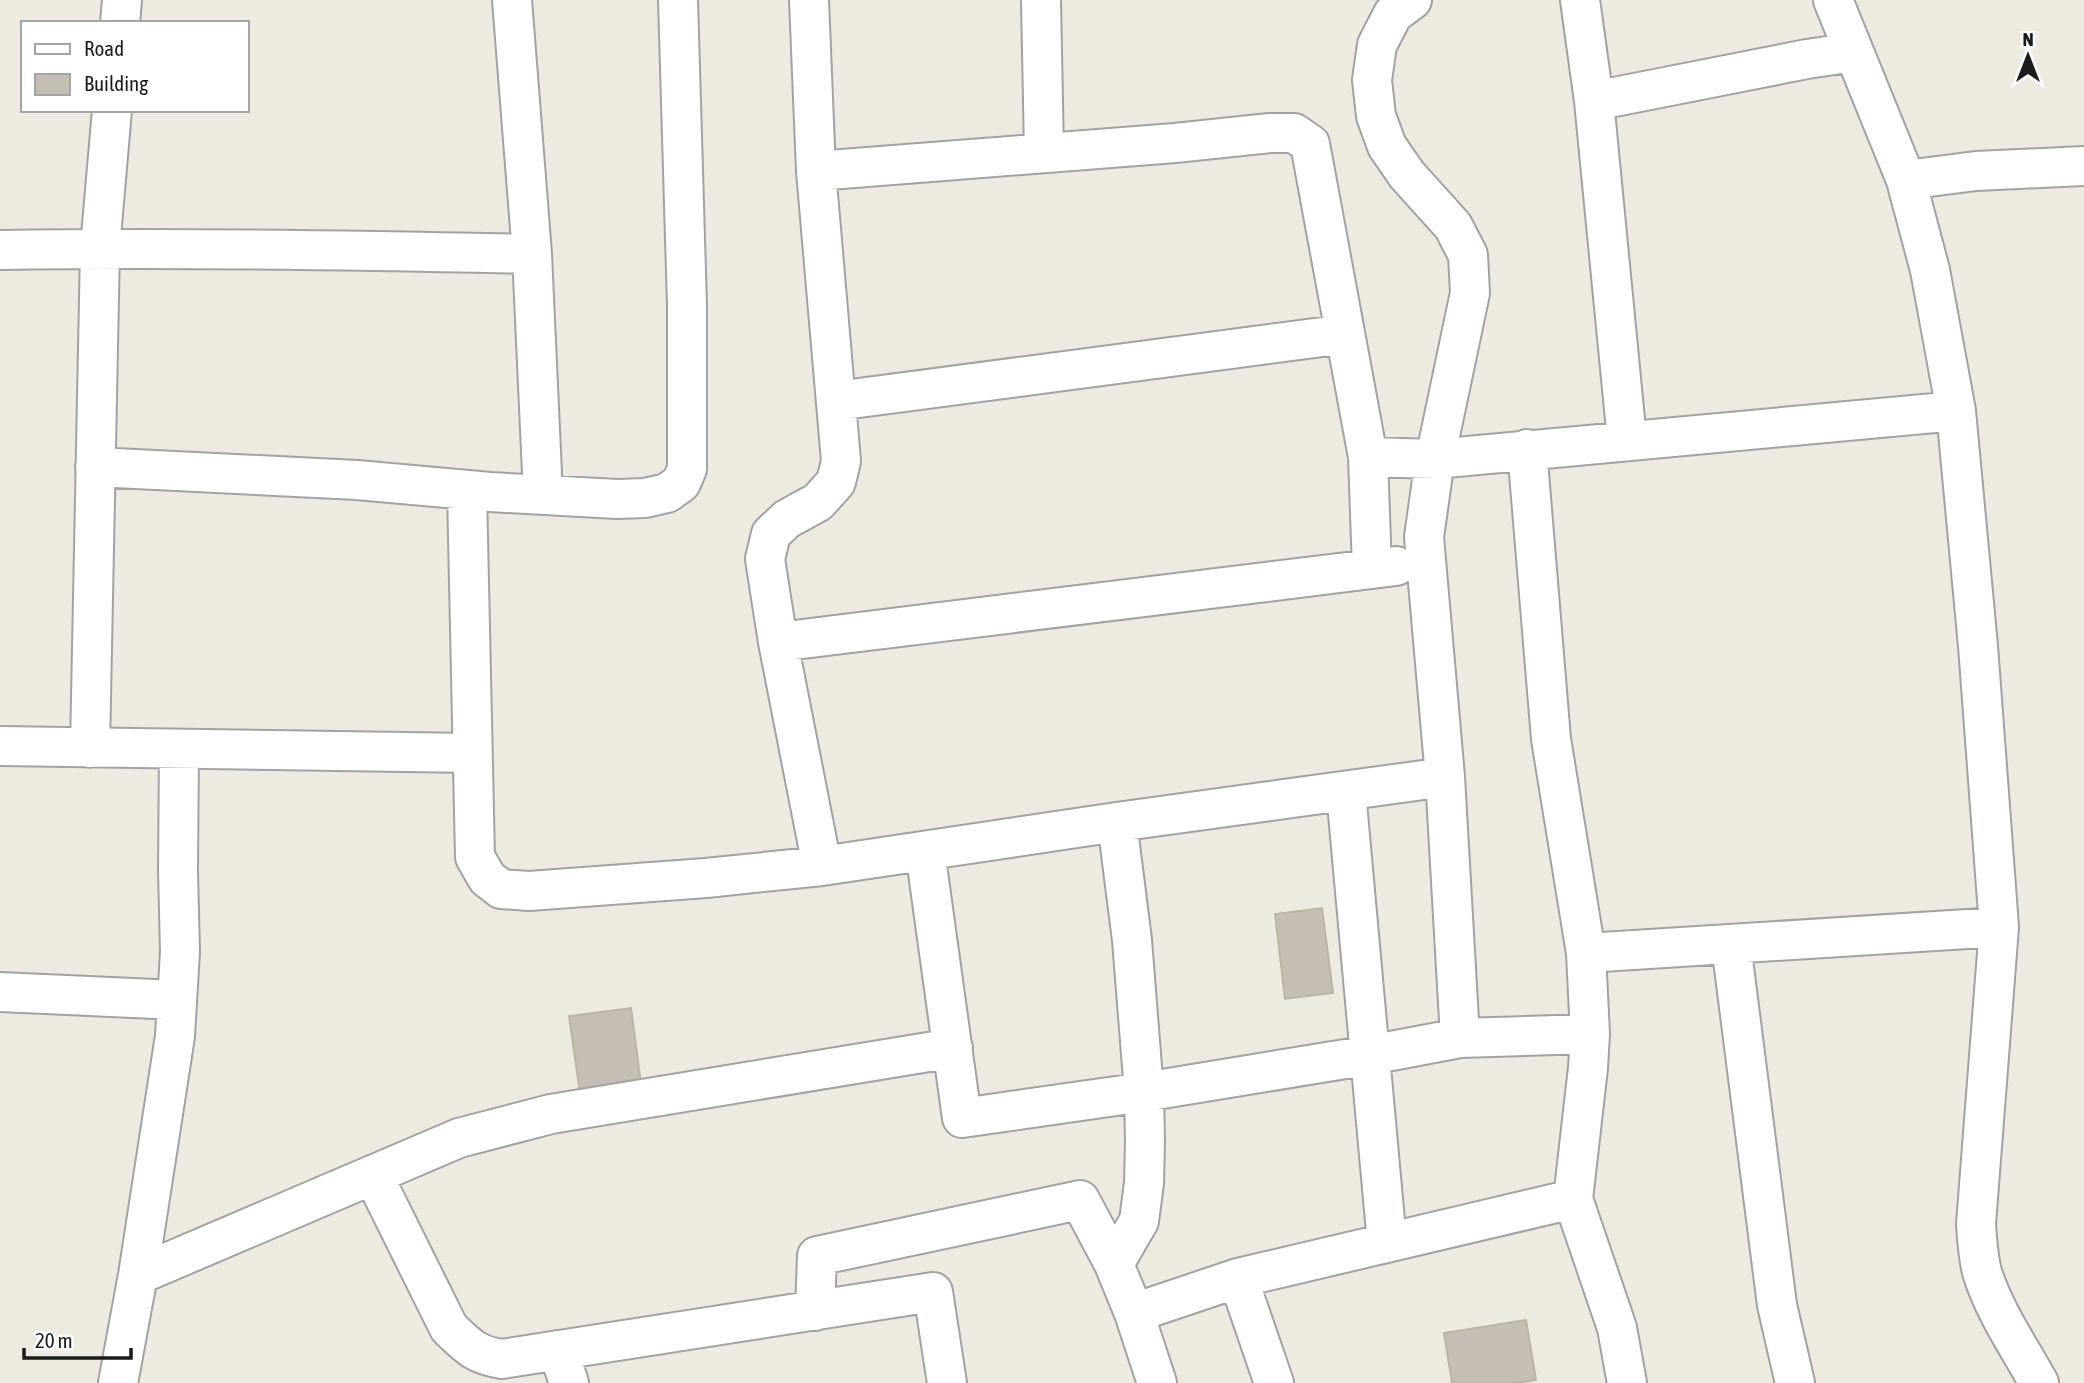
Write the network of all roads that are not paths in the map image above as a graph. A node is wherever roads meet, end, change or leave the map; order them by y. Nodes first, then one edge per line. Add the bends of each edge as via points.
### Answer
1 (121, 0) edge
2 (512, 0) edge
3 (678, 0) edge
4 (809, 0) edge
5 (1041, 0) edge
6 (1412, 0) edge
7 (1580, 0) edge
8 (1833, 0) edge
9 (120, 21) edge
10 (1854, 52) junction
11 (1594, 102) junction
12 (112, 112) edge
13 (1044, 152) junction
14 (2084, 166) edge
15 (816, 171) junction
16 (1906, 180) junction
17 (100, 248) junction
18 (0, 250) edge
19 (532, 254) junction
20 (1345, 334) junction
21 (836, 401) junction
22 (1956, 411) junction
23 (1627, 440) junction
24 (1527, 449) junction
25 (1368, 457) junction
26 (1435, 458) junction
27 (95, 467) junction
28 (467, 491) junction
29 (543, 495) junction
30 (1426, 563) junction
31 (1372, 569) junction
32 (778, 642) junction
33 (0, 746) edge
34 (90, 748) junction
35 (179, 749) junction
36 (472, 753) junction
37 (1445, 777) junction
38 (1346, 792) junction
39 (1117, 821) junction
40 (925, 851) junction
41 (822, 866) junction
42 (1999, 927) junction
43 (1731, 944) junction
44 (1586, 953) junction
45 (0, 992) edge
46 (177, 1000) junction
47 (1590, 1034) junction
48 (1460, 1038) junction
49 (953, 1048) junction
50 (1370, 1055) junction
51 (1144, 1091) junction
52 (373, 1175) junction
53 (1573, 1199) junction
54 (1387, 1242) junction
55 (1114, 1264) junction
56 (138, 1275) junction
57 (1238, 1278) junction
58 (816, 1311) junction
59 (1134, 1313) junction
60 (563, 1367) edge
61 (118, 1383) edge
62 (947, 1383) edge
63 (1157, 1383) edge
64 (1275, 1383) edge
65 (1626, 1383) edge
66 (1794, 1383) edge
67 (2039, 1383) edge

1 - 9 street
2 - 19 street
3 - 29 street via 687,469 681,483 667,494 645,498
4 - 15 street
5 - 13 street
6 - 26 street via 1393,14 1377,45 1372,80 1376,116 1387,146 1407,176 1453,226 1468,256 1470,293
7 - 11 street
8 - 10 street
10 - 11 street
10 - 16 street
11 - 23 street
12 - 17 street
13 - 15 street
13 - 20 street via 1270,134 1302,138 1310,144
14 - 16 street
15 - 21 street
16 - 22 street via 1930,270
17 - 18 street
17 - 19 street
17 - 27 street
19 - 29 street
20 - 21 street
20 - 25 street
21 - 32 street via 841,461 836,482 818,502 771,534 765,559
22 - 23 street
22 - 42 street
23 - 24 street
24 - 26 street
24 - 44 street via 1551,739
25 - 26 street
25 - 31 street
26 - 30 street via 1424,537
27 - 28 street via 356,480
27 - 34 street
28 - 29 street
28 - 36 street
30 - 31 street
30 - 37 street
31 - 32 street
32 - 41 street
33 - 34 street
34 - 35 street
35 - 36 street
35 - 46 street
36 - 41 street via 475,857 487,878 501,889 528,891
37 - 38 street
37 - 48 street
38 - 39 street
38 - 50 street
39 - 40 street
39 - 51 street
40 - 41 street
40 - 49 street
42 - 43 street
42 - 67 street via 1976,1224 1978,1250 1990,1295
43 - 44 street
43 - 66 street via 1777,1305
44 - 47 street
45 - 46 street
46 - 56 street
47 - 48 street
47 - 53 street
48 - 50 street
49 - 51 street via 962,1118
49 - 52 street via 551,1114 459,1138
50 - 51 street
50 - 54 street
51 - 55 street via 1144,1183 1139,1221
52 - 56 street
52 - 60 street via 449,1328 482,1356
53 - 54 street
53 - 65 street via 1616,1328
54 - 57 street
55 - 58 street via 1080,1200 817,1256
55 - 59 street
56 - 61 street
57 - 59 street
57 - 64 street
58 - 60 street
58 - 62 street via 933,1292
59 - 63 street

